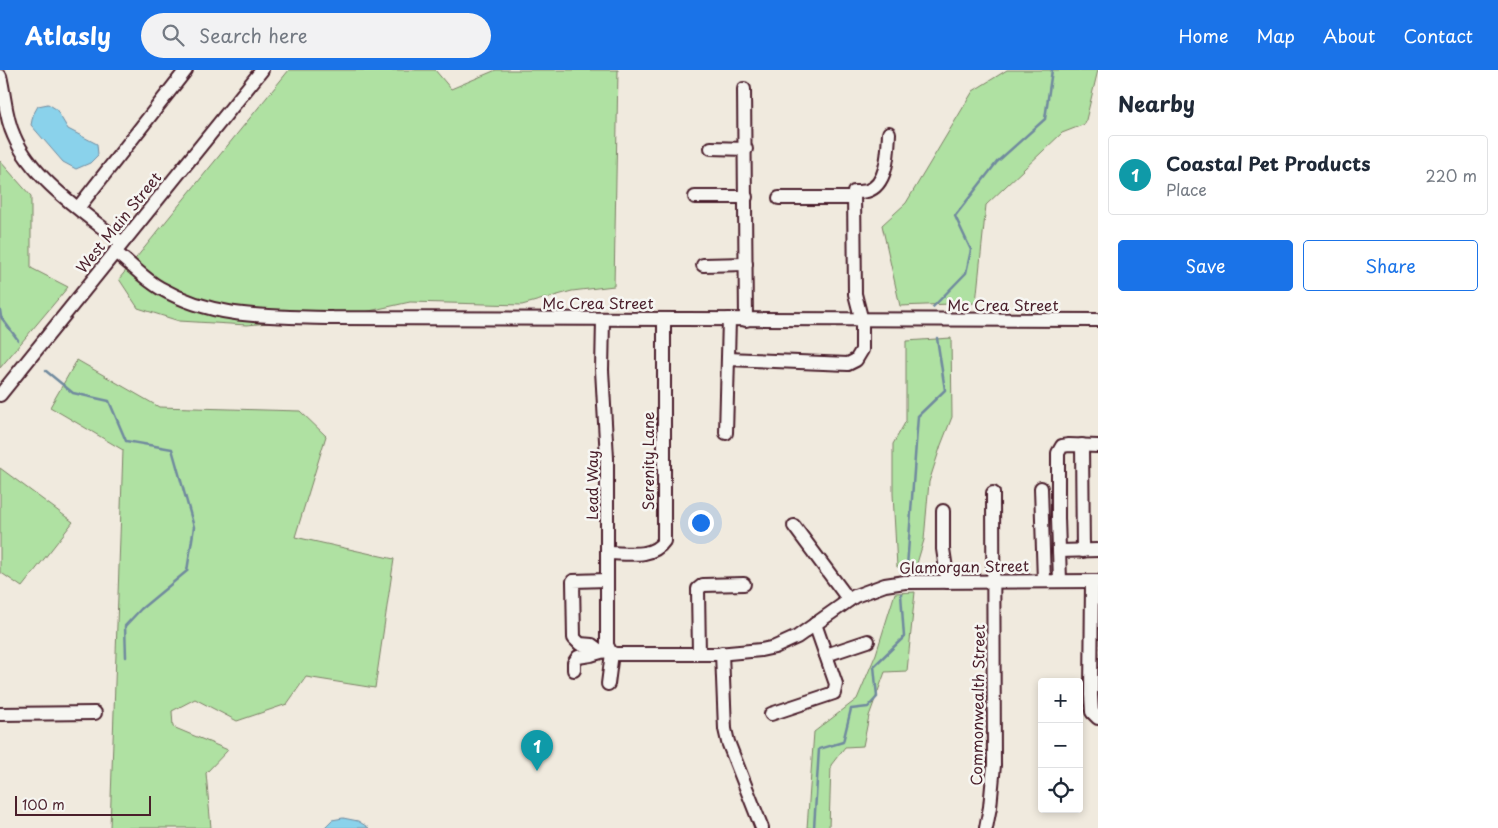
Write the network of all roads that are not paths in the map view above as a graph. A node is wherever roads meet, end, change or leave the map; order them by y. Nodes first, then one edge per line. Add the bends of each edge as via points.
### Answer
1 (186, 70) edge
2 (262, 70) edge
3 (0, 76) edge
4 (744, 89) dead end
5 (888, 133) dead end
6 (711, 148) dead end
7 (746, 149) junction
8 (696, 197) dead end
9 (746, 197) junction
10 (779, 198) dead end
11 (854, 198) junction
12 (78, 208) junction
13 (119, 248) junction
14 (703, 264) dead end
15 (746, 264) junction
16 (603, 319) junction
17 (664, 319) junction
18 (729, 319) junction
19 (746, 320) junction
20 (1098, 320) edge
21 (862, 321) junction
22 (728, 359) junction
23 (0, 395) edge
24 (726, 433) dead end
25 (1082, 445) junction
26 (1098, 446) edge
27 (1042, 488) dead end
28 (993, 493) dead end
29 (943, 511) dead end
30 (794, 526) dead end
31 (1098, 550) edge
32 (1059, 551) junction
33 (1084, 551) junction
34 (607, 553) junction
35 (607, 580) junction
36 (1095, 580) edge
37 (994, 581) junction
38 (1044, 581) junction
39 (1060, 581) junction
40 (948, 582) junction
41 (744, 584) dead end
42 (849, 600) junction
43 (815, 624) junction
44 (868, 641) dead end
45 (607, 652) junction
46 (699, 654) junction
47 (722, 654) junction
48 (826, 655) junction
49 (1095, 663) edge
50 (574, 670) dead end
51 (608, 684) dead end
52 (95, 713) dead end
53 (0, 714) edge
54 (771, 714) dead end
55 (1098, 718) edge
56 (762, 828) edge
57 (986, 828) edge

1 - 12 street
2 - 13 street, West Main Street
3 - 12 street, Mc Crea Street via 10,127 25,158 40,176
4 - 7 street
5 - 11 street via 885,171 876,186 854,192
6 - 7 street
7 - 9 street
8 - 9 street
9 - 15 street
10 - 11 street
11 - 21 street via 856,294
12 - 13 street, Mc Crea Street
13 - 16 street, Mc Crea Street via 159,288 199,306 242,316
13 - 23 street, West Main Street
14 - 15 street
15 - 19 street
16 - 17 street, Mc Crea Street
16 - 34 street, Lead Way
17 - 18 street, Mc Crea Street
17 - 34 street, Serenity Lane via 664,541 659,548 648,553
18 - 19 street, Mc Crea Street
18 - 22 street
19 - 21 street, Mc Crea Street
20 - 21 street, Mc Crea Street
21 - 22 street via 862,350 856,360 848,364
22 - 24 street
25 - 26 street
25 - 32 street via 1062,446 1058,453
25 - 33 street
27 - 38 street
28 - 37 street, Commonwealth Street
29 - 40 street via 943,549
30 - 42 street
31 - 33 street
32 - 33 street
32 - 39 street
34 - 35 street, Lead Way
35 - 45 street, Lead Way
35 - 45 street via 573,581 574,638 580,644
36 - 39 street, Glamorgan Street
36 - 49 street
37 - 38 street, Glamorgan Street
37 - 40 street, Glamorgan Street
37 - 57 street, Commonwealth Street via 994,765
38 - 39 street, Glamorgan Street
40 - 42 street, Glamorgan Street via 885,585
41 - 46 street via 703,584 698,589
42 - 43 street, Glamorgan Street
43 - 47 street, Glamorgan Street via 797,637 774,647
43 - 48 street
44 - 48 street
45 - 46 street, Glamorgan Street
45 - 50 street via 578,657
45 - 51 street, Lead Way
46 - 47 street, Glamorgan Street
47 - 56 street via 728,742
48 - 54 street via 836,684 834,693
49 - 55 street via 1092,712
52 - 53 street

